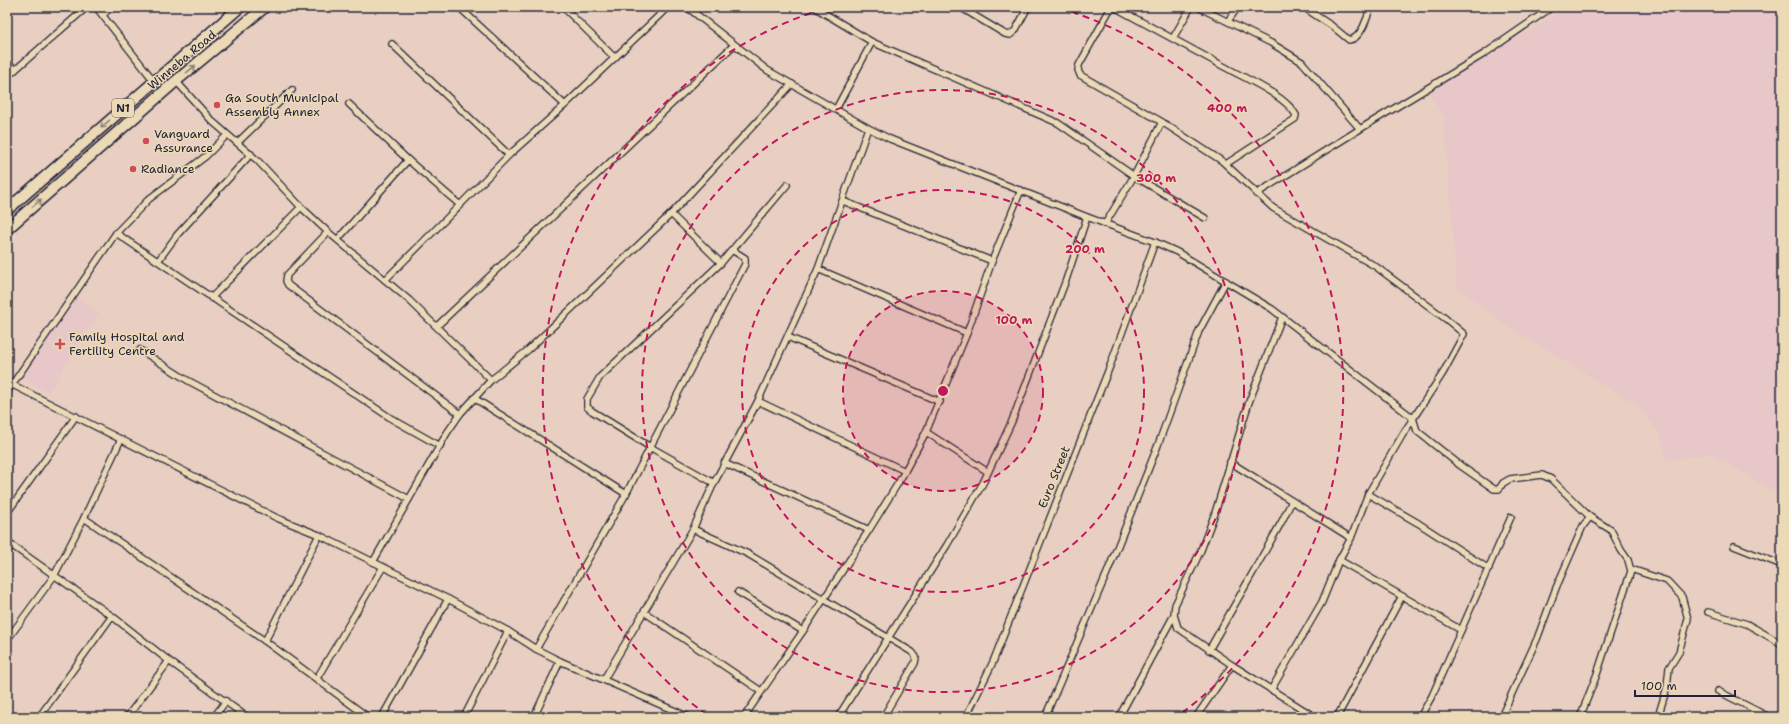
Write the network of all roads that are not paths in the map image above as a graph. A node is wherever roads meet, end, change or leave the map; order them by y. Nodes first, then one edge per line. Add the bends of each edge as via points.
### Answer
1 (87, 7) edge
2 (96, 7) edge
3 (111, 7) edge
4 (240, 7) edge
5 (265, 7) edge
6 (459, 7) edge
7 (563, 7) edge
8 (668, 7) edge
9 (687, 7) edge
10 (814, 7) edge
11 (960, 7) edge
12 (1028, 7) edge
13 (1191, 7) edge
14 (1198, 7) edge
15 (1238, 7) edge
16 (1303, 7) edge
17 (1370, 7) edge
18 (1552, 7) edge
19 (103, 15) junction
20 (225, 20) junction
21 (1228, 21) junction
22 (235, 33) junction
23 (1173, 38) junction
24 (872, 42) junction
25 (392, 44) dead end
26 (734, 45) junction
27 (615, 58) junction
28 (7, 61) edge
29 (15, 70) junction
30 (7, 77) edge
31 (154, 81) junction
32 (176, 81) junction
33 (792, 84) junction
34 (292, 90) dead end
35 (349, 104) dead end
36 (565, 106) junction
37 (836, 109) junction
38 (1162, 122) junction
39 (868, 128) junction
40 (1360, 129) junction
41 (228, 135) junction
42 (238, 142) junction
43 (251, 154) junction
44 (509, 155) junction
45 (408, 160) junction
46 (1226, 164) junction
47 (1134, 176) junction
48 (787, 185) dead end
49 (1021, 190) junction
50 (1256, 194) junction
51 (843, 202) junction
52 (460, 205) junction
53 (301, 206) junction
54 (7, 210) edge
55 (671, 214) junction
56 (1087, 217) junction
57 (1205, 218) dead end
58 (1105, 224) junction
59 (7, 229) edge
60 (328, 232) junction
61 (116, 233) junction
62 (338, 239) junction
63 (1155, 242) junction
64 (732, 250) junction
65 (158, 261) junction
66 (992, 261) junction
67 (721, 263) junction
68 (818, 269) junction
69 (385, 280) junction
70 (1226, 281) junction
71 (212, 298) junction
72 (1282, 317) junction
73 (437, 326) junction
74 (967, 333) junction
75 (788, 337) junction
76 (140, 350) dead end
77 (491, 380) junction
78 (10, 383) edge
79 (7, 392) edge
80 (474, 398) junction
81 (758, 401) junction
82 (940, 402) junction
83 (460, 414) junction
84 (76, 416) junction
85 (1413, 418) junction
86 (926, 432) junction
87 (121, 438) junction
88 (440, 446) junction
89 (650, 447) junction
90 (1230, 462) junction
91 (724, 464) junction
92 (905, 471) junction
93 (988, 472) junction
94 (714, 483) junction
95 (626, 494) junction
96 (1368, 494) junction
97 (408, 499) junction
98 (1292, 501) junction
99 (7, 513) edge
100 (1511, 517) dead end
101 (1590, 517) junction
102 (84, 518) junction
103 (693, 529) junction
104 (868, 530) junction
105 (319, 535) junction
106 (1351, 538) junction
107 (7, 542) edge
108 (1734, 546) dead end
109 (1339, 560) junction
110 (373, 562) junction
111 (1782, 564) edge
112 (383, 566) junction
113 (1489, 569) junction
114 (1631, 569) junction
115 (54, 576) junction
116 (738, 592) dead end
117 (1402, 596) junction
118 (823, 598) junction
119 (448, 599) junction
120 (644, 612) junction
121 (1708, 612) dead end
122 (1174, 615) junction
123 (112, 616) junction
124 (1461, 630) junction
125 (508, 631) junction
126 (803, 631) junction
127 (889, 637) junction
128 (7, 640) edge
129 (265, 641) junction
130 (1782, 644) edge
131 (536, 649) junction
132 (1210, 650) junction
133 (169, 661) junction
134 (560, 661) junction
135 (1232, 665) junction
136 (317, 678) junction
137 (604, 679) junction
138 (1271, 690) junction
139 (761, 691) junction
140 (1718, 691) dead end
141 (226, 701) junction
142 (39, 717) edge
143 (127, 717) edge
144 (214, 717) edge
145 (247, 717) edge
146 (368, 717) edge
147 (382, 717) edge
148 (464, 717) edge
149 (534, 717) edge
150 (689, 717) edge
151 (744, 717) edge
152 (838, 717) edge
153 (883, 717) edge
154 (966, 717) edge
155 (1045, 717) edge
156 (1119, 717) edge
157 (1196, 717) edge
158 (1315, 717) edge
159 (1337, 717) edge
160 (1420, 717) edge
161 (1501, 717) edge
162 (1580, 717) edge
163 (1658, 717) edge
164 (1769, 717) edge

1 - 29 street
2 - 19 street
3 - 19 street
4 - 20 highway, Winneba Road / N1
5 - 22 highway, Winneba Road / N1
6 - 36 street
7 - 27 street
8 - 27 street
9 - 26 street
10 - 24 street
11 - 12 street via 1004,34 1010,35 1015,31
13 - 23 street
14 - 21 street
15 - 21 street
16 - 17 street via 1349,40 1358,36
18 - 40 street via 1484,54
19 - 31 street
20 - 22 highway
20 - 31 highway, Winneba Road / N1
21 - 40 street via 1302,62
32 -> 22 highway, Winneba Road / N1
23 - 38 street via 1113,8 1109,11 1078,70 1080,75
23 - 46 street via 1280,99 1294,110 1295,119
24 - 37 street
24 - 47 street via 1068,128
25 - 44 street
26 - 33 street via 766,70
26 - 73 street
27 - 36 street
28 - 29 street
29 - 30 street
31 -> 54 highway, Winneba Road / N1
32 - 41 street
59 -> 32 highway, Winneba Road / N1
33 - 37 street
33 - 55 street
34 - 42 street
35 - 45 street
36 - 44 street
37 - 39 street
38 - 46 street
38 - 47 street
39 - 49 street
39 - 51 street
40 - 50 street
41 - 42 street
41 - 61 street via 206,156 149,199
42 - 43 street
43 - 53 street
43 - 65 street via 177,235
44 - 52 street
45 - 52 street
45 - 62 street
46 - 50 street
47 - 57 street
47 - 58 street
48 - 64 street
49 - 56 street
49 - 66 street
50 - 85 street via 1293,221 1316,231 1375,266 1464,334 1443,373
51 - 66 street
51 - 68 street
52 - 69 street
53 - 60 street
53 - 71 street
55 - 67 street
55 - 77 street via 528,350
56 - 58 street
56 - 93 street via 1015,414
58 - 63 street
60 - 62 street
60 - 83 street via 287,275 288,285
61 - 65 street
61 - 78 street
62 - 69 street
63 - 70 street
63 - 154 street, Euro Street via 1110,366 996,655
64 - 67 street
64 - 89 street via 745,258 746,262
65 - 71 street
66 - 74 street
67 - 89 street via 600,377 587,399 587,407 592,412
68 - 74 street
68 - 75 street
69 - 73 street
70 - 72 street
70 - 155 street via 1199,331 1158,445
71 - 88 street via 392,419
72 - 85 street
72 - 90 street via 1249,402
73 - 77 street
74 - 82 street
75 - 81 street
75 - 82 street
76 - 97 street via 187,380
77 - 80 street
78 - 79 street
78 - 84 street
80 - 83 street
80 - 95 street
81 - 91 street
81 - 92 street
82 - 86 street
83 - 88 street
84 - 87 street
84 - 99 street
85 - 96 street
85 - 101 street via 1417,430 1494,490 1499,489 1510,479 1542,475 1551,479
86 - 92 street
86 - 93 street
87 - 102 street
87 - 105 street via 277,518
88 - 97 street
89 - 94 street
89 - 95 street
90 - 98 street
90 - 122 street via 1215,513 1175,605
91 - 94 street
91 - 104 street
92 - 104 street
93 - 127 street via 947,545
94 - 103 street
95 - 131 street
96 - 106 street
96 - 113 street
97 - 110 street
98 - 106 street
98 - 132 street
100 - 113 street
101 - 114 street via 1611,530
101 - 161 street via 1583,526 1537,639
102 - 115 street
102 - 129 street
103 - 118 street via 748,554
103 - 120 street
104 - 118 street
105 - 110 street
105 - 129 street
106 - 109 street
107 - 115 street
108 - 111 street
109 - 117 street
109 - 138 street via 1322,602
110 - 112 street
112 - 119 street
112 - 136 street
113 - 124 street
114 - 162 street via 1597,674
114 - 163 street via 1666,581 1682,597 1688,619 1679,652 1669,668 1667,687
115 - 123 street
115 - 128 street
116 - 126 street
117 - 124 street
117 - 159 street
118 - 126 street
118 - 127 street
119 - 125 street
119 - 147 street
120 - 137 street
120 - 139 street
121 - 130 street via 1747,624
122 - 132 street via 1178,628
122 - 156 street
123 - 133 street
123 - 142 street
124 - 160 street
125 - 131 street
125 - 148 street
126 - 139 street
127 - 152 street
127 - 153 street via 916,657 915,663
129 - 136 street
131 - 134 street
132 - 135 street
133 - 141 street
133 - 143 street
134 - 137 street
134 - 149 street
135 - 138 street
135 - 157 street
136 - 146 street
137 - 150 street
138 - 158 street
139 - 151 street
140 - 164 street
141 - 144 street
141 - 145 street

